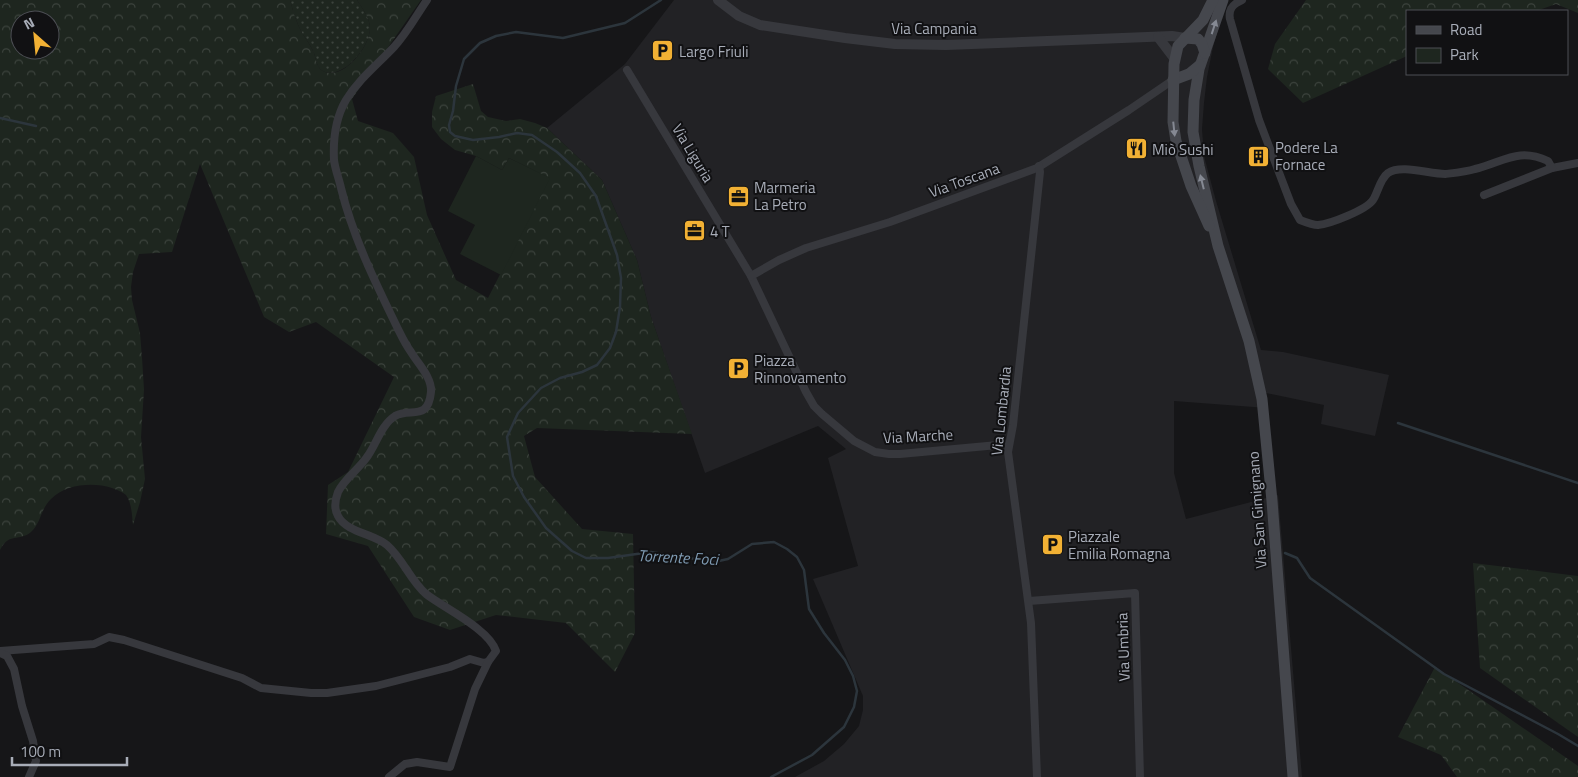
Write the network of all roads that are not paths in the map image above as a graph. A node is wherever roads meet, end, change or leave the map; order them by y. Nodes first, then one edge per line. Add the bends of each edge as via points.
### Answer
1 (427, 0) edge
2 (718, 0) edge
3 (1214, 0) edge
4 (1242, 0) edge
5 (1227, 4) edge
6 (1158, 37) junction
7 (1185, 38) junction
8 (1205, 53) junction
9 (1174, 58) junction
10 (1200, 65) junction
11 (627, 70) dead end
12 (1174, 80) junction
13 (1578, 163) edge
14 (1039, 166) junction
15 (1552, 168) junction
16 (1484, 195) dead end
17 (1218, 246) junction
18 (751, 276) junction
19 (1009, 444) junction
20 (1029, 600) junction
21 (0, 652) edge
22 (488, 662) junction
23 (29, 777) edge
24 (389, 777) edge
25 (1037, 777) edge
26 (1140, 777) edge
27 (1293, 777) edge

1 - 22 street via 401,39 371,69 346,101 335,127 334,161 364,256 406,345 432,391 425,409 395,416 386,424 365,460 342,485 335,503 341,521 387,544 425,593 494,645 496,651
2 - 6 street, Via Campania via 742,18 760,25 894,44
3 - 7 main road, Via San Gimignano via 1204,18
4 - 5 street
8 -> 5 main road, Via San Gimignano
5 - 15 street via 1259,120 1300,220 1317,225 1356,213 1371,202 1388,173 1400,169 1444,174 1523,155 1548,161
6 - 7 street, Via Campania
6 - 9 street
7 - 8 main road via 1198,40
7 - 9 main road, Via San Gimignano via 1177,47
8 - 10 main road, Via San Gimignano
9 - 12 main road, Via San Gimignano
10 - 12 main road
17 -> 10 main road, Via San Gimignano via 1192,132
11 - 18 street, Via Liguria
12 - 14 street, Via Toscana
12 -> 17 main road, Via San Gimignano via 1173,127 1178,150
13 - 15 street
14 - 18 street, Via Toscana via 890,222 806,248
14 - 19 street, Via Lombardia
15 - 16 street
17 - 27 main road, Via San Gimignano via 1249,341 1262,398
18 - 19 street, Via Marche via 814,406 854,441 867,449 900,454
19 - 20 street, Via Lombardia
20 - 25 street, Via Lombardia
20 - 26 street, Via Umbria via 1135,593
21 - 22 street via 94,644 109,637 242,678 261,688 311,694 376,686 470,659
21 - 23 street via 7,656 14,669 32,741 36,761
22 - 24 street via 475,689 450,767 417,762 405,764

